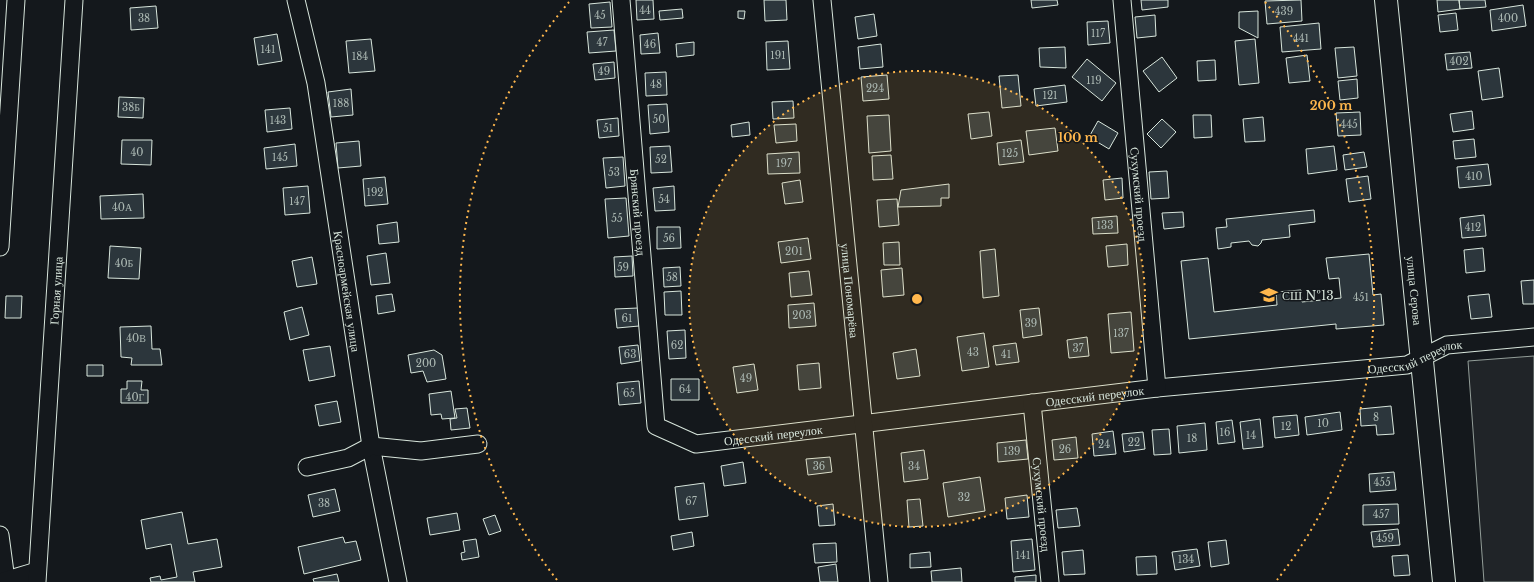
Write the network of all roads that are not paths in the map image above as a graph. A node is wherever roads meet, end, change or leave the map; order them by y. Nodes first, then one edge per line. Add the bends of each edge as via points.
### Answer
1 (16, 0) edge
2 (74, 0) edge
3 (296, 0) edge
4 (621, 0) edge
5 (822, 0) edge
6 (1122, 0) edge
7 (1386, 0) edge
8 (0, 247) edge
9 (1534, 337) edge
10 (1423, 357) junction
11 (1157, 388) junction
12 (1032, 403) junction
13 (863, 424) junction
14 (656, 426) joint
15 (478, 444) dead end
16 (371, 446) junction
17 (307, 467) dead end
18 (0, 535) edge
19 (37, 576) edge
20 (3, 581) edge
21 (398, 582) edge
22 (879, 582) edge
23 (1050, 582) edge
24 (1444, 582) edge

1 - 8 street
2 - 19 street, Горная улица
3 - 16 street, Красноармейская улица via 316,83
4 - 14 street, Брянский проезд
5 - 13 street, улица Пономарёва
6 - 11 street, Сухумский проезд
7 - 10 main road, улица Серова
9 - 10 street, Одесский переулок via 1447,345
10 - 11 street, Одесский переулок via 1408,365
10 - 24 main road, улица Серова
11 - 12 street, Одесский переулок
12 - 13 street, Одесский переулок
12 - 23 street, Сухумский проезд
13 - 14 street, Одесский переулок via 696,444
13 - 22 street, улица Пономарёва
15 - 16 street via 421,451
16 - 17 street via 348,458
16 - 21 street, Красноармейская улица
18 - 20 street
19 - 20 street

